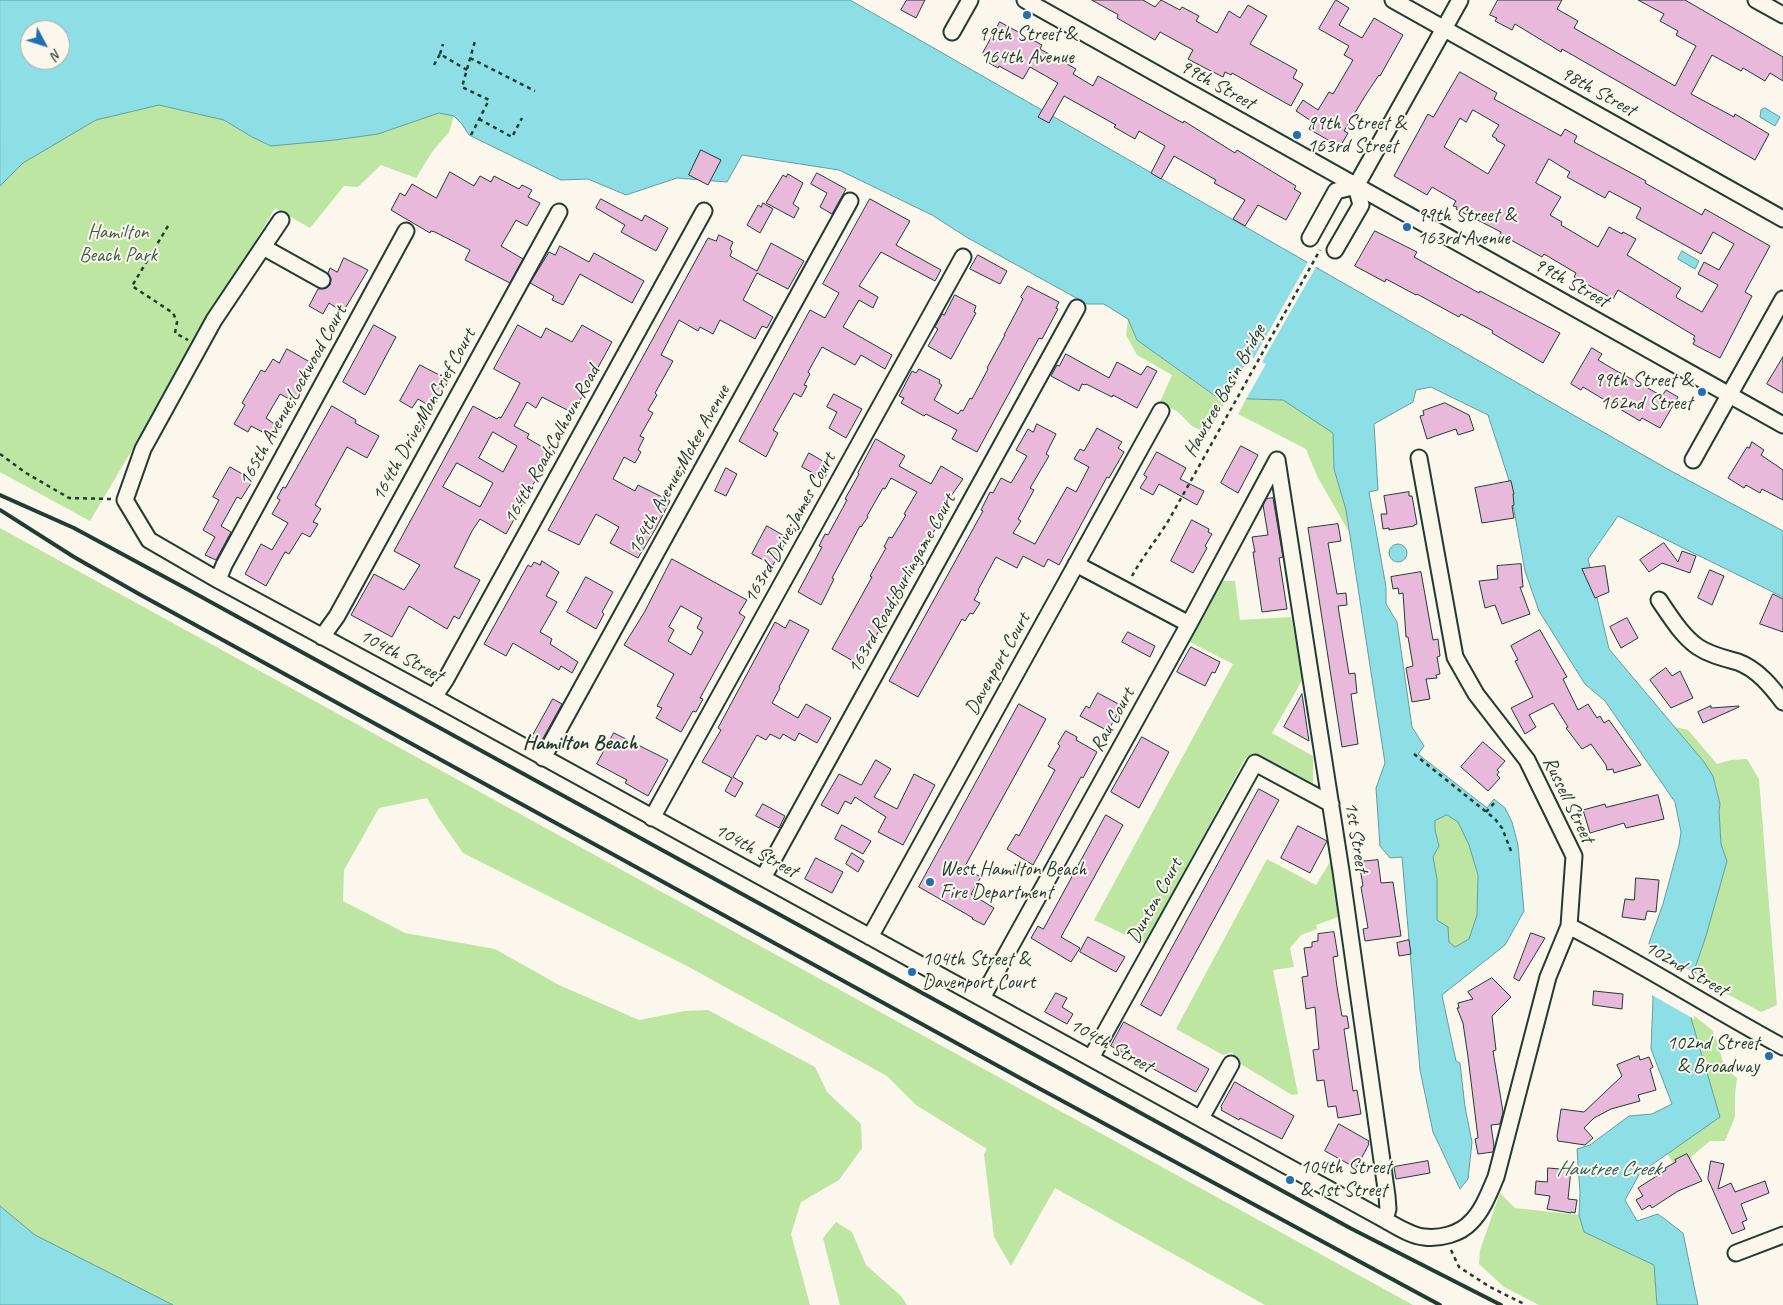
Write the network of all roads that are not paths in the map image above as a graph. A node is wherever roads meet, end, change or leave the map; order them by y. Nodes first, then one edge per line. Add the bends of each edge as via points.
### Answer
1 (970, 0) edge
2 (1025, 0) edge
3 (1393, 0) edge
4 (1460, 0) edge
5 (1756, 0) edge
6 (1783, 15) edge
7 (1443, 28) junction
8 (952, 32) dead end
9 (1356, 186) junction
10 (850, 201) dead end
11 (704, 211) dead end
12 (560, 212) dead end
13 (1783, 219) edge
14 (281, 220) dead end
15 (406, 231) dead end
16 (263, 247) junction
17 (963, 257) dead end
18 (322, 280) dead end
19 (1783, 299) edge
20 (1076, 308) dead end
21 (1729, 395) junction
22 (1161, 411) dead end
23 (1783, 425) edge
24 (1419, 458) dead end
25 (1276, 460) joint
26 (1693, 460) dead end
27 (1076, 564) junction
28 (218, 580) junction
29 (1659, 600) dead end
30 (1189, 624) junction
31 (322, 637) junction
32 (434, 697) junction
33 (1783, 702) edge
34 (543, 758) junction
35 (1331, 804) junction
36 (652, 818) junction
37 (763, 878) junction
38 (1569, 926) junction
39 (870, 937) junction
40 (982, 998) junction
41 (1783, 1047) edge
42 (1091, 1058) junction
43 (1231, 1064) dead end
44 (1201, 1118) junction
45 (1385, 1220) junction
46 (1783, 1235) edge
47 (1736, 1253) dead end

1 - 8 street
2 - 9 street, 99th Street
3 - 7 street, 98th Street
4 - 7 street
5 - 6 street
7 - 9 street
7 - 13 street, 98th Street
9 - 9 street via 1361,204 1322,245 1336,191
9 - 21 street, 99th Street
10 - 34 street, 164th Avenue;Mckee Avenue
11 - 32 street, 164th Road;Calhoun Road
12 - 31 street, 164th Drive;MonCrief Court
14 - 16 street
15 - 28 street, 165th Avenue;Lockwood Court
16 - 18 street
16 - 28 street, 104th Street via 214,320 143,449 125,500 149,540
17 - 36 street, 163rd Drive;James Court
19 - 21 street
20 - 37 street, 163rd Road;Burlingame Court
21 - 23 street, 99th Street
21 - 26 street
22 - 27 street, Davenport Court
24 - 38 street, Russell Street via 1455,657 1476,694 1527,760 1574,856
25 - 30 street, Rau Court
25 - 35 street, 1st Street
27 - 30 street
27 - 39 street, Davenport Court
28 - 31 street, 104th Street
29 - 33 street via 1678,628 1698,647 1751,668
30 - 40 street, Rau Court
31 - 32 street, 104th Street
32 - 34 street, 104th Street
34 - 36 street, 104th Street
35 - 42 street, Dunton Court via 1255,763
35 - 45 street, 1st Street via 1387,1196
36 - 37 street, 104th Street
37 - 39 street, 104th Street
38 - 41 street, 102nd Street
38 - 45 street, Russell Street via 1548,977 1496,1177 1483,1205 1471,1223 1453,1235 1424,1237
39 - 40 street, 104th Street
40 - 42 street, 104th Street
42 - 44 street, 104th Street
43 - 44 street
44 - 45 street, 104th Street
46 - 47 street

